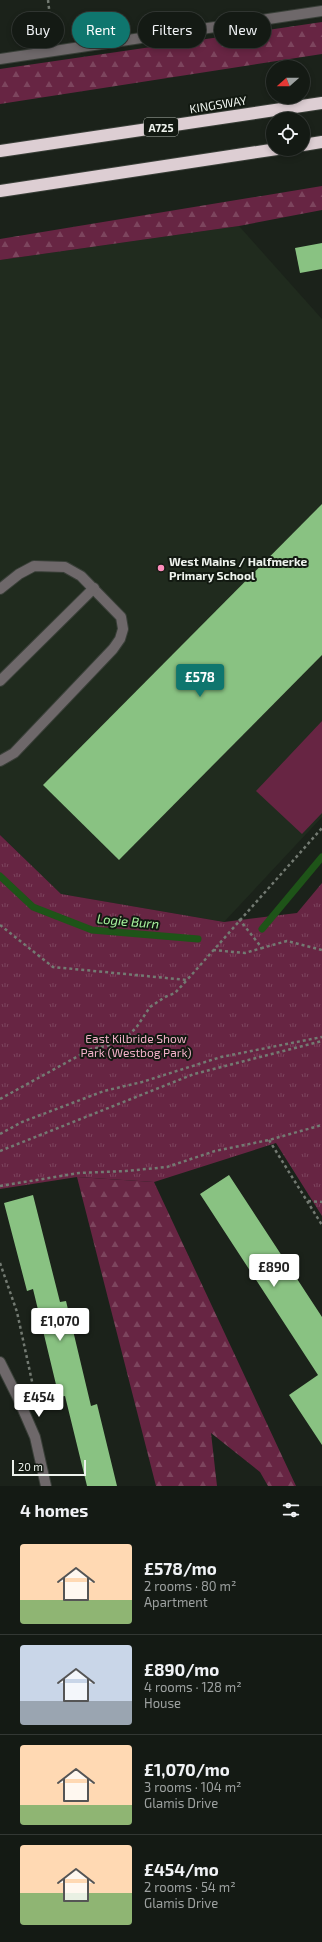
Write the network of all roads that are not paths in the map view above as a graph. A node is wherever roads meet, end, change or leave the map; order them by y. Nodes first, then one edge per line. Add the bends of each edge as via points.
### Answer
1 (322, 11) edge
2 (0, 59) edge
3 (322, 103) edge
4 (322, 142) edge
5 (310, 144) edge
6 (0, 151) edge
7 (266, 151) edge
8 (0, 191) edge
9 (94, 588) junction
10 (0, 589) edge
11 (0, 681) edge
12 (0, 760) edge
13 (0, 1362) edge
14 (46, 1486) edge

1 - 2 street
3 - 6 highway, KINGSWAY / A725
4 - 5 highway
7 - 8 highway
9 - 10 street via 81,576 65,567 49,565 34,566
9 - 11 street
9 - 12 street via 121,617 123,630 120,639 14,753
13 - 14 street via 35,1438

